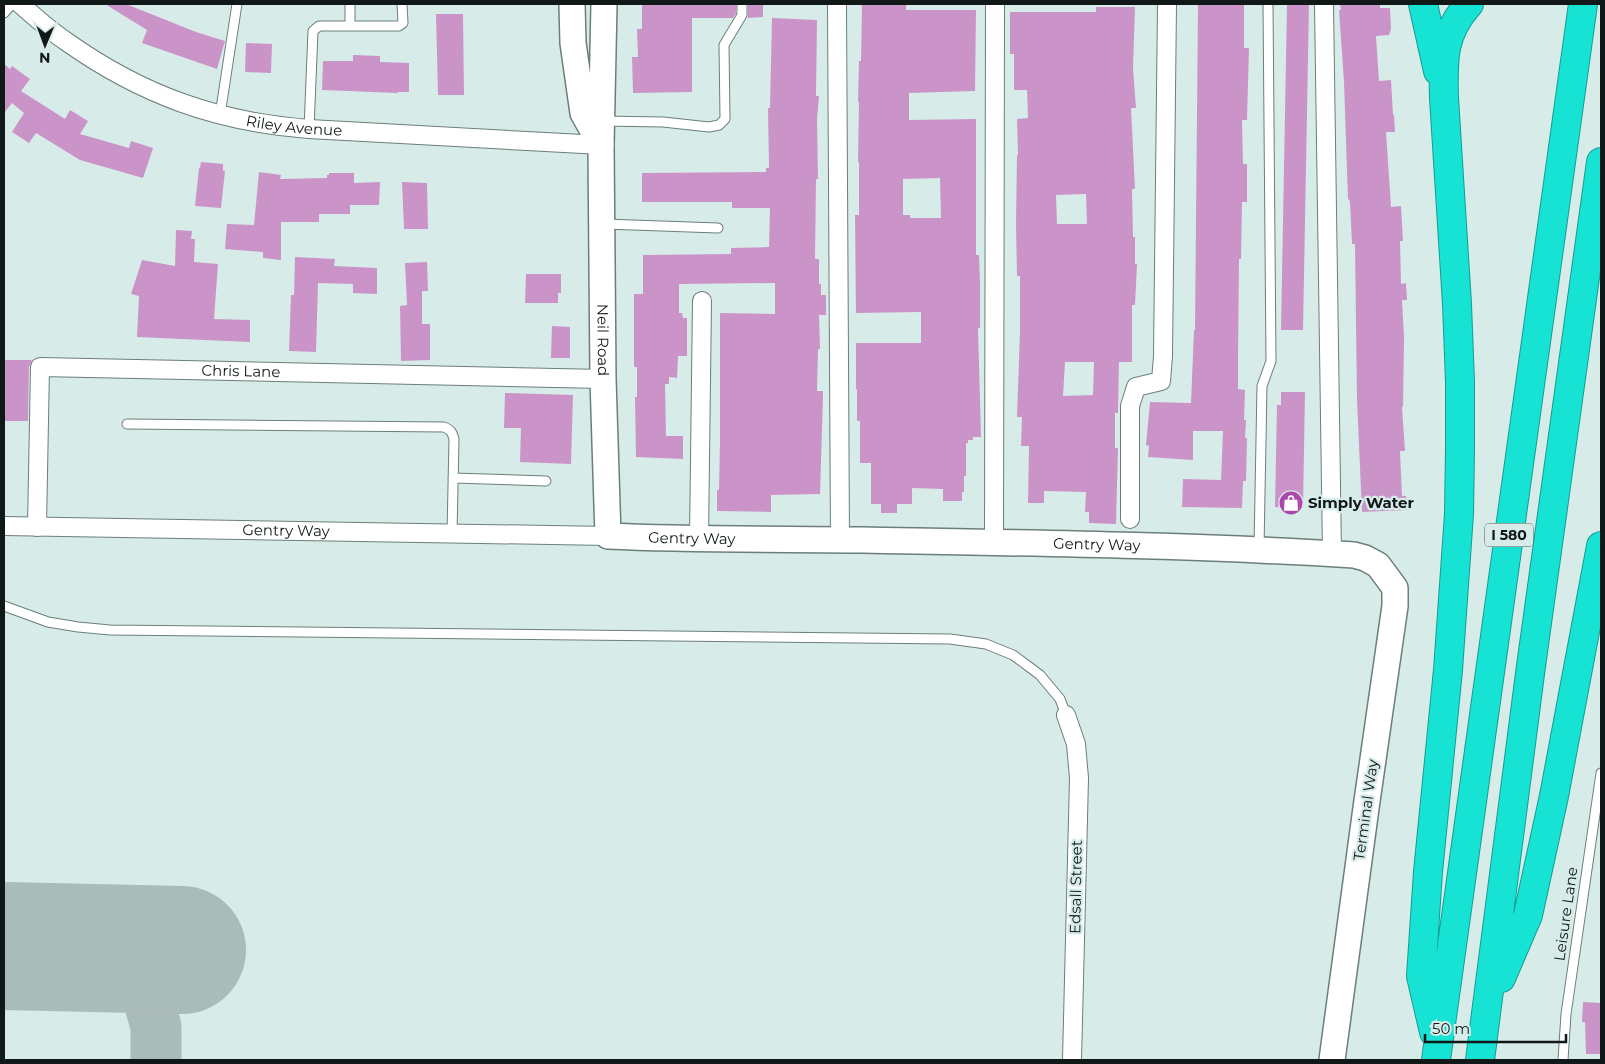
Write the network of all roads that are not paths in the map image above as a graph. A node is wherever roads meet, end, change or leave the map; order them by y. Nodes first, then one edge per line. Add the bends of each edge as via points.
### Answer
1 (12, 4) edge
2 (20, 4) edge
3 (237, 4) edge
4 (350, 4) edge
5 (402, 4) edge
6 (572, 4) edge
7 (742, 4) edge
8 (836, 4) edge
9 (995, 4) edge
10 (1167, 4) edge
11 (1268, 4) edge
12 (1324, 4) edge
13 (1423, 4) edge
14 (1469, 4) edge
15 (605, 5) edge
16 (1582, 12) edge
17 (4, 13) edge
18 (350, 26) junction
19 (1444, 98) junction
20 (220, 115) junction
21 (309, 129) junction
22 (597, 129) junction
23 (1601, 162) edge
24 (602, 224) junction
25 (718, 228) dead end
26 (702, 301) dead end
27 (603, 379) junction
28 (127, 424) dead end
29 (453, 478) junction
30 (546, 481) dead end
31 (4, 526) edge
32 (37, 527) junction
33 (1130, 533) junction
34 (452, 534) junction
35 (608, 536) junction
36 (699, 539) junction
37 (840, 540) junction
38 (994, 542) junction
39 (1601, 546) edge
40 (1259, 550) junction
41 (1332, 554) junction
42 (1378, 565) joint
43 (4, 606) edge
44 (1066, 715) joint
45 (1601, 773) edge
46 (1488, 1010) junction
47 (1437, 1054) edge
48 (1072, 1060) edge
49 (1332, 1060) edge
50 (1480, 1060) edge
51 (1564, 1060) edge

1 - 17 lane
2 - 20 street, Riley Avenue via 65,41 104,67 188,106
3 - 20 lane
4 - 18 lane
5 - 18 lane via 403,23 399,26
6 - 22 street, Neil Road via 573,43 583,113
7 - 22 lane via 742,15 724,46 725,120 720,125 709,127 663,122
8 - 37 street
9 - 38 street
10 - 33 street via 1163,356 1161,381 1136,386 1130,406
11 - 40 lane via 1271,361 1262,386
12 - 41 street
13 - 19 highway
14 - 19 highway via 1451,29 1444,52
15 - 22 street, Neil Road
16 - 47 highway, I 580
18 - 21 lane via 319,26 313,31
19 - 47 highway via 1457,314 1460,450 1449,660 1421,976
20 - 21 street, Riley Avenue
21 - 22 street, Riley Avenue
22 - 24 street, Neil Road
23 - 46 highway, I 580 via 1531,666
24 - 25 lane
24 - 27 street, Neil Road
26 - 36 street
27 - 32 street, Chris Lane via 40,367
27 - 35 street, Neil Road
28 - 29 lane via 444,428 452,432
29 - 30 lane
29 - 34 lane
31 - 32 street, Gentry Way
32 - 34 street, Gentry Way
33 - 38 street, Gentry Way
33 - 40 street, Gentry Way
34 - 35 street, Gentry Way
35 - 36 street, Gentry Way
36 - 37 street, Gentry Way
37 - 38 street, Gentry Way
39 - 46 highway via 1528,915
40 - 41 street, Gentry Way
41 - 42 street, Gentry Way via 1354,555
42 - 49 street, Terminal Way via 1395,588 1395,606
43 - 44 lane via 48,622 110,630 950,639 986,644 1013,655 1040,675 1060,699
44 - 48 street, Edsall Street via 1076,744 1079,778
45 - 51 lane, Leisure Lane via 1566,1014
46 - 50 highway, I 580

